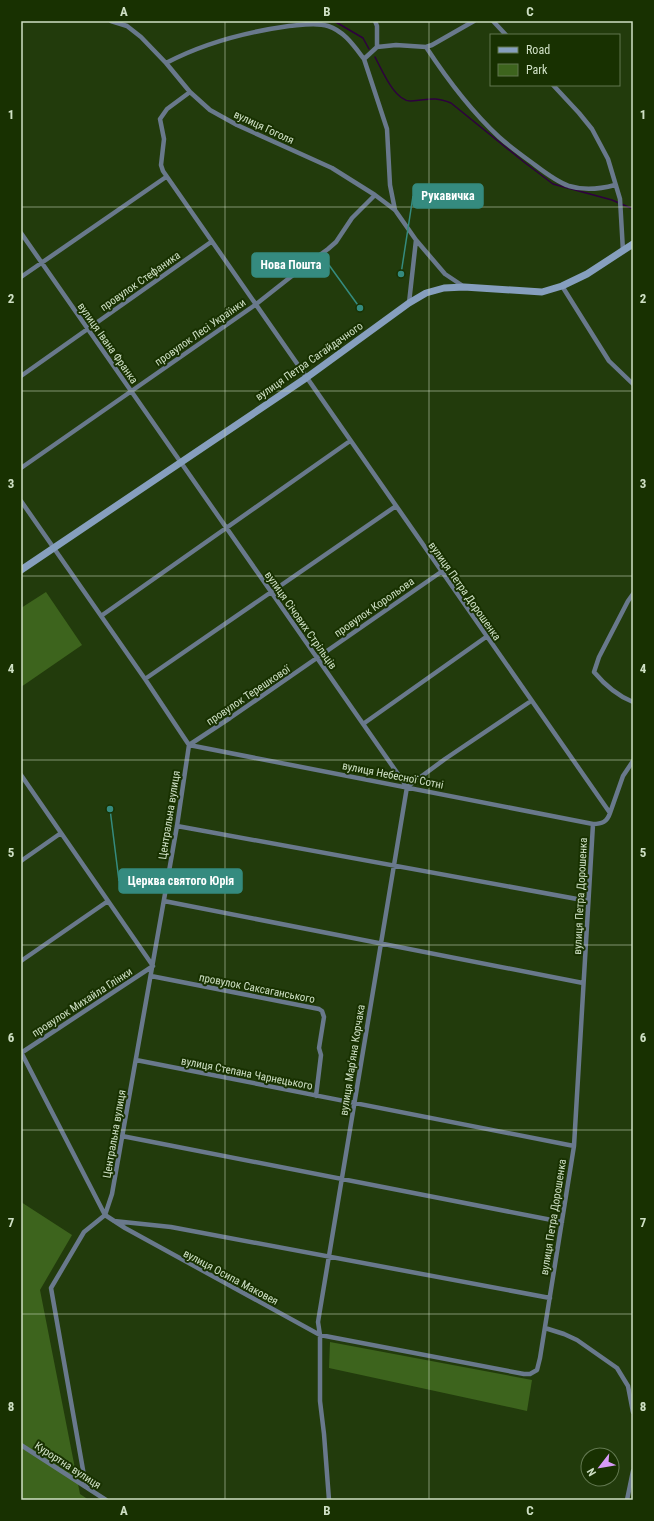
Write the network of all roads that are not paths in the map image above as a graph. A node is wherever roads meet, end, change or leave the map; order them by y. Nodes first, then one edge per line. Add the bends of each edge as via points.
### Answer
1 (111, 21) edge
2 (122, 21) edge
3 (375, 21) edge
4 (474, 21) edge
5 (493, 21) edge
6 (127, 26) junction
7 (505, 34) edge
8 (377, 47) junction
9 (426, 47) junction
10 (364, 59) junction
11 (166, 63) junction
12 (554, 86) edge
13 (190, 92) junction
14 (166, 177) junction
15 (615, 185) junction
16 (375, 194) junction
17 (395, 210) junction
18 (21, 233) edge
19 (416, 240) junction
20 (211, 242) junction
21 (633, 244) edge
22 (623, 251) junction
23 (42, 263) junction
24 (21, 277) edge
25 (562, 286) junction
26 (464, 287) junction
27 (409, 303) junction
28 (255, 305) junction
29 (88, 329) junction
30 (21, 376) edge
31 (306, 378) junction
32 (633, 384) edge
33 (131, 392) junction
34 (350, 441) junction
35 (181, 462) junction
36 (21, 468) edge
37 (21, 500) edge
38 (396, 506) junction
39 (226, 528) junction
40 (54, 548) junction
41 (21, 570) edge
42 (441, 572) junction
43 (271, 592) junction
44 (633, 594) edge
45 (101, 616) junction
46 (486, 636) junction
47 (317, 658) junction
48 (145, 679) junction
49 (531, 701) junction
50 (633, 702) edge
51 (363, 724) junction
52 (189, 745) junction
53 (633, 761) edge
54 (21, 775) edge
55 (407, 787) junction
56 (610, 813) junction
57 (593, 824) junction
58 (177, 826) junction
59 (61, 833) junction
60 (21, 861) edge
61 (394, 866) junction
62 (108, 901) junction
63 (164, 901) junction
64 (588, 901) junction
65 (381, 944) junction
66 (21, 960) edge
67 (153, 966) junction
68 (151, 976) junction
69 (583, 983) junction
70 (21, 1052) edge
71 (136, 1060) junction
72 (316, 1096) junction
73 (354, 1103) junction
74 (122, 1136) junction
75 (574, 1146) junction
76 (342, 1179) junction
77 (105, 1215) junction
78 (112, 1221) junction
79 (562, 1222) junction
80 (329, 1257) junction
81 (550, 1298) junction
82 (545, 1328) junction
83 (320, 1335) junction
84 (534, 1372) joint
85 (633, 1412) edge
86 (21, 1445) edge
87 (633, 1471) edge
88 (86, 1487) junction
89 (106, 1500) edge
90 (329, 1500) edge
91 (627, 1500) edge

1 - 6 street, вулиця Гоголя
2 - 6 street
3 - 8 street
4 - 9 street
5 - 7 street
6 - 11 street, вулиця Гоголя
8 - 9 street
8 - 10 street
9 - 15 street via 460,95 486,124 545,173 571,187 600,189
10 - 11 street via 342,33 328,26 316,24 235,36
10 - 17 street via 387,129 390,185
11 - 13 street, вулиця Гоголя
12 - 15 street via 592,129 608,159
13 - 14 street via 162,113 160,118 164,139 161,165
13 - 16 street, вулиця Гоголя via 210,110 237,125 332,168
14 - 20 street, вулиця Петра Дорошенка
14 - 23 street
15 - 22 street via 620,199
16 - 17 street, вулиця Гоголя
16 - 28 street, провулок Лесі Українки via 352,218 336,242
17 - 19 street, вулиця Гоголя
18 - 23 street, вулиця Івана Франка
19 - 26 street, вулиця Гоголя via 445,274
19 - 27 street
20 - 28 street, вулиця Петра Дорошенка
20 - 29 street, провулок Стефаника
21 - 22 street, вулиця Петра Сагайдачного
22 - 25 street, вулиця Петра Сагайдачного via 587,274
23 - 24 street
23 - 29 street, вулиця Івана Франка
25 - 26 street, вулиця Петра Сагайдачного via 542,292
25 - 32 street via 609,361
26 - 27 street, вулиця Петра Сагайдачного via 444,288 426,293
27 - 31 street, вулиця Петра Сагайдачного
28 - 31 street, вулиця Петра Дорошенка
28 - 33 street, провулок Лесі Українки
29 - 30 street, провулок Стефаника
29 - 33 street, вулиця Івана Франка
31 - 34 street, вулиця Петра Дорошенка
31 - 35 street, вулиця Петра Сагайдачного
33 - 35 street, вулиця Івана Франка
33 - 36 street, провулок Лесі Українки
34 - 38 street, вулиця Петра Дорошенка
34 - 39 street
35 - 39 street, вулиця Січових Стрільців
35 - 40 street, вулиця Петра Сагайдачного
37 - 40 street
38 - 42 street, вулиця Петра Дорошенка
38 - 43 street
39 - 43 street, вулиця Січових Стрільців
39 - 45 street
40 - 41 street, вулиця Петра Сагайдачного
40 - 45 street
42 - 46 street, вулиця Петра Дорошенка
42 - 47 street, провулок Корольова
43 - 47 street, вулиця Січових Стрільців
43 - 48 street
44 - 50 street via 599,657 594,672 625,699
45 - 48 street
46 - 49 street, вулиця Петра Дорошенка
46 - 51 street
47 - 51 street, вулиця Січових Стрільців
47 - 52 street, провулок Терешкової
48 - 52 street
49 - 55 street
49 - 56 street, вулиця Петра Дорошенка
51 - 55 street, вулиця Січових Стрільців
52 - 55 street, вулиця Небесної Сотні
52 - 58 street, Центральна вулиця
53 - 56 street via 623,776
54 - 59 street
55 - 57 street, вулиця Небесної Сотні
55 - 61 street, вулиця Мар'яна Корчака
56 - 57 street, вулиця Петра Дорошенка via 605,822
57 - 64 street, вулиця Петра Дорошенка
58 - 61 street
58 - 63 street, Центральна вулиця
59 - 60 street
59 - 62 street
61 - 64 street
61 - 65 street, вулиця Мар'яна Корчака
62 - 66 street
62 - 67 street
63 - 65 street
63 - 67 street, Центральна вулиця
64 - 69 street, вулиця Петра Дорошенка
65 - 69 street
65 - 73 street, вулиця Мар'яна Корчака
67 - 68 street, Центральна вулиця
67 - 70 street, провулок Михайла Глінки
68 - 71 street, Центральна вулиця
68 - 72 street, провулок Саксаганського via 322,1011 324,1017
69 - 75 street, вулиця Петра Дорошенка
70 - 77 street, вулиця Осипа Маковея
71 - 72 street, вулиця Степана Чарнецького
71 - 74 street, Центральна вулиця
72 - 73 street, вулиця Степана Чарнецького
73 - 75 street, вулиця Степана Чарнецького
73 - 76 street, вулиця Мар'яна Корчака
74 - 76 street
74 - 77 street, Центральна вулиця via 112,1194
75 - 79 street, вулиця Петра Дорошенка
76 - 79 street
76 - 80 street, вулиця Мар'яна Корчака
77 - 78 street, вулиця Осипа Маковея
77 - 88 street via 84,1232 51,1288
78 - 80 street via 170,1227
78 - 83 street, вулиця Осипа Маковея
79 - 81 street, вулиця Петра Дорошенка
80 - 81 street
80 - 83 street, вулиця Мар'яна Корчака via 318,1322
81 - 82 street, вулиця Петра Дорошенка
82 - 84 street, вулиця Петра Дорошенка via 540,1358
82 - 85 street via 577,1340 617,1368 628,1386
83 - 84 street, вулиця Осипа Маковея via 524,1374
83 - 90 street, вулиця Мар'яна Корчака via 320,1401
86 - 88 street, Курортна вулиця
87 - 91 street
88 - 89 street, Курортна вулиця

